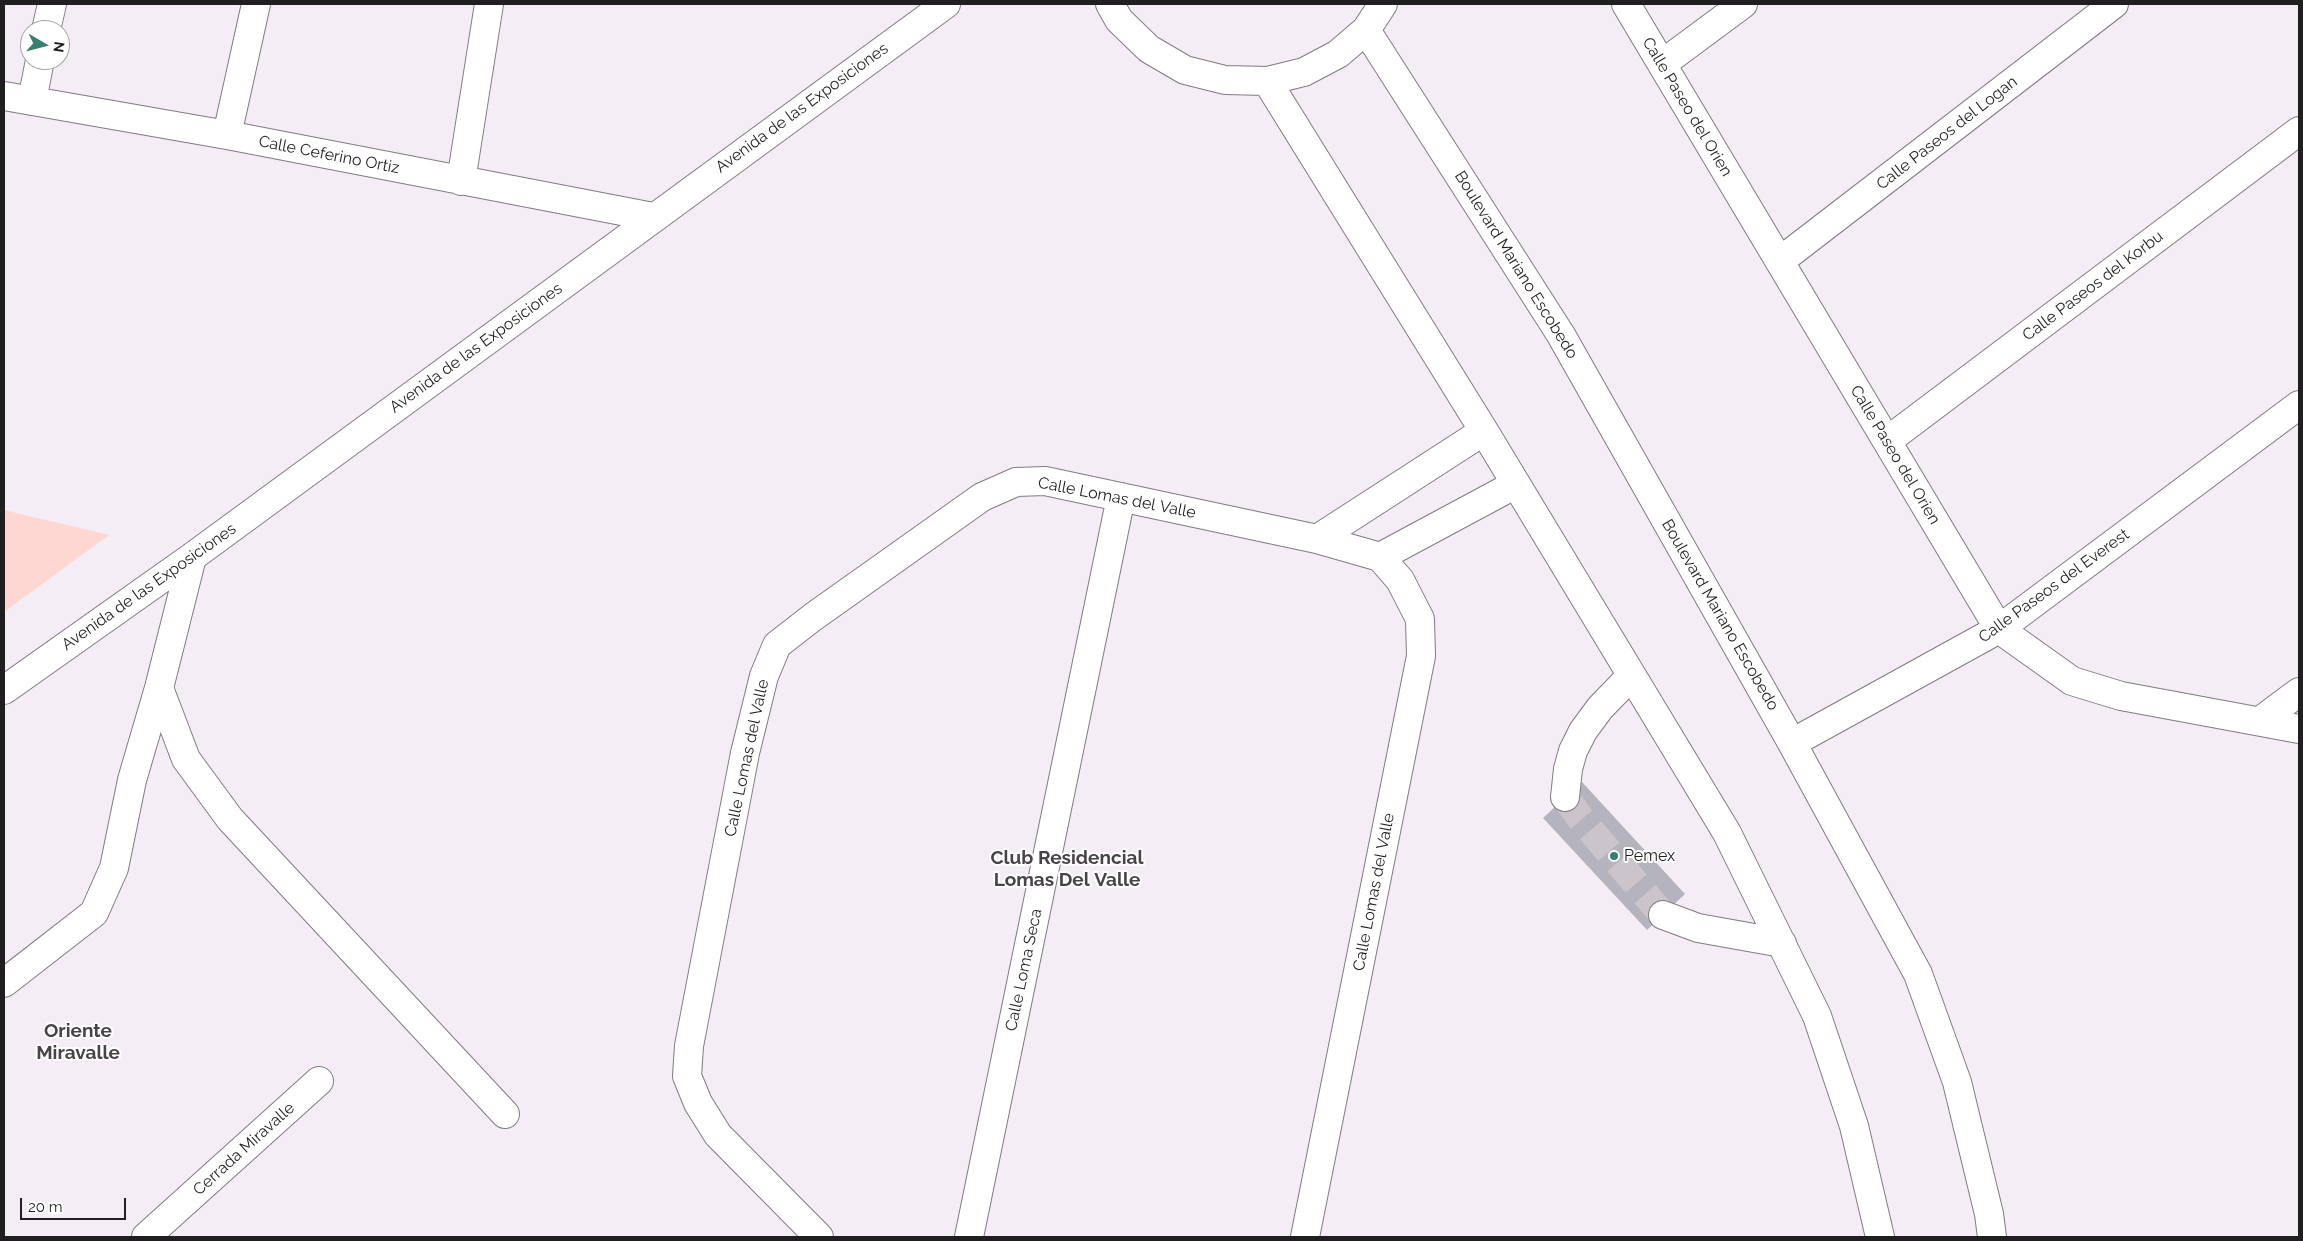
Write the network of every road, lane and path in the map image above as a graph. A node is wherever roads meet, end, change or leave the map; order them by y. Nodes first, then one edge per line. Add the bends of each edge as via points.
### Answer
1 (52, 4) edge
2 (256, 4) edge
3 (489, 4) edge
4 (946, 4) edge
5 (1110, 4) edge
6 (1383, 4) edge
7 (1626, 4) edge
8 (1743, 4) edge
9 (2114, 4) edge
10 (48, 20) edge
11 (1366, 30) junction
12 (1662, 64) junction
13 (38, 70) edge
14 (1267, 81) junction
15 (4, 96) edge
16 (32, 101) junction
17 (2299, 131) edge
18 (227, 135) junction
19 (462, 181) junction
20 (653, 217) junction
21 (1780, 261) junction
22 (2299, 405) edge
23 (1484, 431) junction
24 (1887, 441) junction
25 (1516, 484) junction
26 (1121, 497) junction
27 (1317, 539) junction
28 (192, 558) junction
29 (1380, 558) junction
30 (1999, 629) junction
31 (1631, 676) junction
32 (159, 688) junction
33 (4, 690) edge
34 (2299, 692) edge
35 (2260, 722) junction
36 (2299, 729) edge
37 (1792, 742) junction
38 (1565, 797) tunnel mouth
39 (1663, 915) tunnel mouth
40 (1782, 943) junction
41 (4, 983) edge
42 (319, 1081) dead end
43 (505, 1114) dead end
44 (146, 1237) edge
45 (818, 1237) edge
46 (970, 1237) edge
47 (1305, 1237) edge
48 (1880, 1237) edge
49 (1992, 1237) edge

1 - 10 street
2 - 18 street
3 - 19 street
4 - 20 street, Avenida de las Exposiciones
5 - 14 street via 1119,20 1149,49 1185,70 1225,80
6 - 11 street
7 - 12 street, Calle Paseo del Orien
8 - 12 street
9 - 21 street, Calle Paseos del Logan
11 - 14 street via 1338,54 1304,72
11 - 37 street, Boulevard Mariano Escobedo via 1561,335
12 - 21 street, Calle Paseo del Orien
13 - 16 street
14 - 23 street
15 - 16 street, Calle Ceferino Ortiz
16 - 18 street, Calle Ceferino Ortiz
17 - 24 street, Calle Paseos del Korbu
18 - 19 street, Calle Ceferino Ortiz
19 - 20 street, Calle Ceferino Ortiz
20 - 28 street, Avenida de las Exposiciones
21 - 24 street, Calle Paseo del Orien
22 - 30 street, Calle Paseos del Everest
23 - 25 street
23 - 27 street
24 - 30 street, Calle Paseo del Orien
25 - 29 street
25 - 31 street
26 - 27 street, Calle Lomas del Valle
26 - 45 street, Calle Lomas del Valle via 1045,481 1016,482 982,497 777,645 764,676 745,753 688,1046 687,1076 698,1103 718,1135
26 - 46 street, Calle Loma Seca
27 - 29 street, Calle Lomas del Valle
28 - 32 street
28 - 33 street, Avenida de las Exposiciones
29 - 47 street, Calle Lomas del Valle via 1400,580 1420,619 1421,656
30 - 35 street, Calle Paseo del Orien via 2072,681 2121,696
30 - 37 street, Calle Paseos del Everest
31 - 38 street via 1583,731 1568,769
31 - 40 street via 1727,833
32 - 41 street via 132,780 114,868 94,913
32 - 43 street via 186,759 230,819
34 - 35 street
35 - 36 street, Calle Paseo del Orien
37 - 49 street, Boulevard Mariano Escobedo via 1918,974 1957,1082
39 - 40 street via 1698,928
40 - 48 street via 1817,1016 1848,1108
42 - 44 street, Cerrada Miravalle

